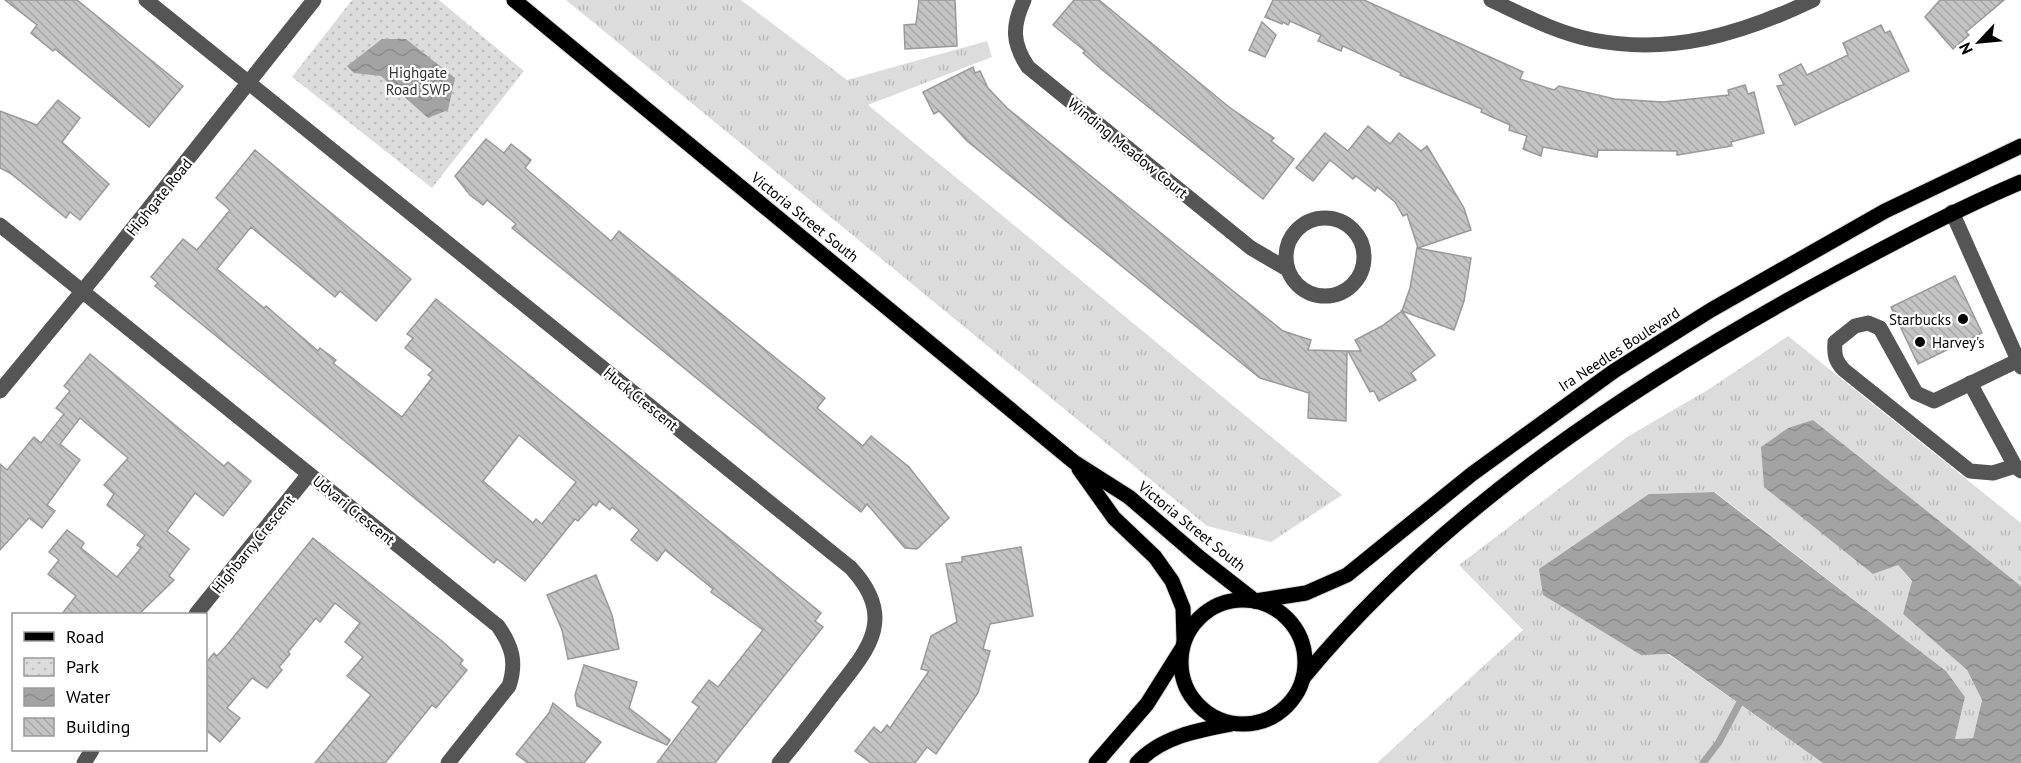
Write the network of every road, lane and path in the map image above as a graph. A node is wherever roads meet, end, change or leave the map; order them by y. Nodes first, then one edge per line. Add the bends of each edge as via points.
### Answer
1 (146, 0) edge
2 (314, 0) edge
3 (514, 0) edge
4 (1024, 0) edge
5 (1491, 0) edge
6 (1813, 0) edge
7 (250, 83) junction
8 (2021, 146) edge
9 (2021, 182) edge
10 (1952, 212) junction
11 (0, 225) edge
12 (1287, 269) junction
13 (83, 291) junction
14 (2020, 362) edge
15 (1970, 383) junction
16 (0, 391) edge
17 (1074, 462) junction
18 (2018, 469) edge
19 (309, 474) junction
20 (1255, 601) junction
21 (198, 613) edge
22 (1182, 646) junction
23 (1303, 678) junction
24 (1234, 724) junction
25 (448, 763) edge
26 (779, 763) edge
27 (1096, 763) edge
28 (1137, 763) edge

1 - 7 street, Huck Crescent
2 - 7 street, Highgate Road
3 - 17 main road, Victoria Street South
4 - 12 street, Winding Meadow Court via 1014,27 1014,41 1028,67 1251,248
5 - 6 street via 1592,40 1640,45 1701,41 1763,24
7 - 13 street, Highgate Road
7 - 26 street, Huck Crescent via 862,581 870,594 876,623 866,654
8 - 20 main road, Ira Needles Boulevard via 1885,211 1711,310 1614,371 1472,474 1347,575 1306,593
9 - 10 main road
10 - 14 street
10 - 23 main road via 1695,354 1514,478 1367,605
11 - 13 street, Udvari Crescent
12 - 12 street, Winding Meadow Court via 1303,291 1329,297 1353,285 1364,261 1363,247 1348,226 1325,218 1313,219 1297,229 1287,245
13 - 16 street, Highgate Road
13 - 19 street, Udvari Crescent
14 - 15 street
15 - 18 street
15 - 18 street via 1934,401 1916,393 1880,328 1869,323 1855,326 1835,342 1836,362 1844,370 1970,471
17 - 20 main road, Victoria Street South via 1130,497
17 - 22 main road, Victoria Street South via 1114,519 1155,557 1172,581 1183,608
19 - 21 street, Highbarry Crescent
19 - 25 street, Udvari Crescent via 498,626 508,640 514,672 509,686
20 - 22 main road via 1237,600 1212,608 1193,624
20 - 23 main road via 1282,614 1297,632 1304,652
22 - 24 main road via 1183,678 1194,700 1208,714
22 - 27 main road via 1147,704
23 - 24 main road via 1295,696 1280,712 1254,723
24 - 28 main road via 1198,729 1177,737 1145,754

